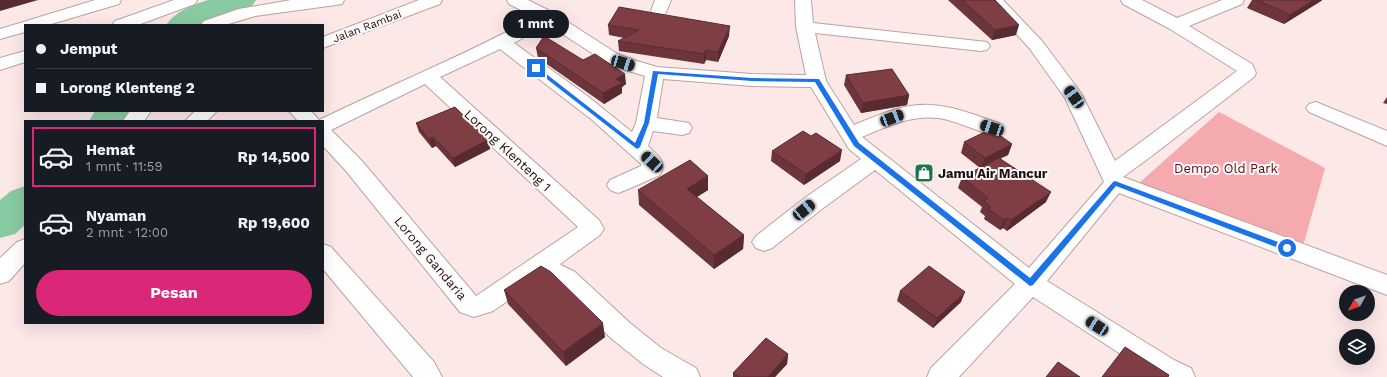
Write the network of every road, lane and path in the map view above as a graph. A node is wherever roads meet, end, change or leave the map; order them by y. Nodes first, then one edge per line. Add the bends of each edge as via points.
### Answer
1 (112, 0) edge
2 (189, 0) edge
3 (336, 0) edge
4 (434, 0) edge
5 (518, 0) edge
6 (803, 0) edge
7 (994, 0) edge
8 (1129, 0) edge
9 (1236, 0) edge
10 (64, 7) edge
11 (548, 17) junction
12 (32, 24) edge
13 (124, 24) edge
14 (213, 24) edge
15 (1176, 25) junction
16 (24, 27) edge
17 (805, 27) junction
18 (0, 34) edge
19 (502, 42) junction
20 (324, 43) edge
21 (981, 46) dead end
22 (24, 56) edge
23 (0, 64) edge
24 (655, 73) junction
25 (428, 76) junction
26 (817, 81) junction
27 (1316, 108) dead end
28 (140, 112) edge
29 (206, 112) edge
30 (300, 112) edge
31 (134, 120) edge
32 (196, 120) edge
33 (309, 120) edge
34 (646, 123) junction
35 (324, 126) edge
36 (682, 128) dead end
37 (992, 128) edge
38 (850, 134) junction
39 (324, 135) edge
40 (1387, 139) edge
41 (637, 147) junction
42 (874, 160) junction
43 (1113, 179) junction
44 (618, 185) dead end
45 (764, 242) dead end
46 (24, 249) edge
47 (324, 254) edge
48 (545, 263) junction
49 (0, 274) edge
50 (1030, 283) junction
51 (1387, 285) edge
52 (428, 377) edge
53 (686, 377) edge
54 (941, 377) edge
55 (1181, 377) edge

1 - 10 street
2 - 13 street
3 - 14 street via 259,10
4 - 20 street, Jalan Rambai
5 - 11 street
6 - 17 street
7 - 43 street via 1036,45 1074,97
8 - 15 street
9 - 15 street
10 - 12 street
11 - 19 street
11 - 24 street via 610,57
15 - 43 street via 1245,68 1248,73 1146,150
16 - 18 street
17 - 21 street
17 - 26 street
19 - 25 street
19 - 41 street
22 - 23 street
24 - 26 street via 752,80
24 - 34 street
25 - 35 street
25 - 48 street, Lorong Klenteng 1 via 592,229
26 - 38 street
27 - 40 street
28 - 31 street
29 - 32 street
30 - 33 street
34 - 36 street
34 - 41 street
37 - 38 street via 952,116 921,111 906,113
38 - 42 street via 856,144
39 - 48 street, Lorong Gandaria via 354,166 469,305 474,307 484,304
41 - 44 street via 652,162 652,170
42 - 45 street
42 - 50 street
43 - 50 street
43 - 51 street
46 - 49 street
47 - 52 street
48 - 53 street via 552,272 566,280 621,331 652,356
50 - 54 street
50 - 55 street

